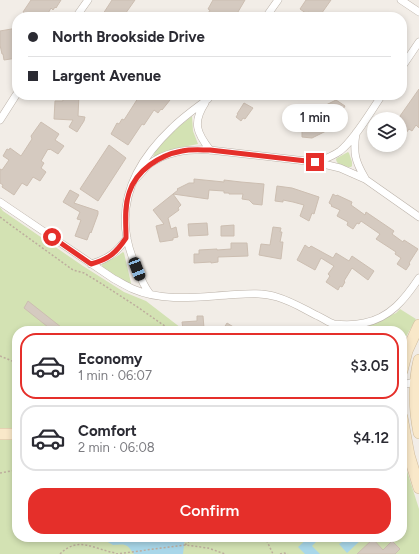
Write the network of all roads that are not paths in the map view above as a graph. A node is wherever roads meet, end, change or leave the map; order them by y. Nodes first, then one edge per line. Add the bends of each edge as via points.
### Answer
1 (88, 0) edge
2 (278, 0) edge
3 (401, 0) edge
4 (80, 12) edge
5 (270, 12) edge
6 (419, 12) edge
7 (419, 42) edge
8 (407, 60) edge
9 (13, 100) edge
10 (205, 100) edge
11 (207, 100) edge
12 (379, 100) edge
13 (0, 120) edge
14 (356, 133) junction
15 (210, 150) junction
16 (315, 162) junction
17 (365, 179) junction
18 (134, 180) junction
19 (0, 202) edge
20 (419, 217) edge
21 (126, 238) junction
22 (91, 264) junction
23 (419, 278) edge
24 (150, 294) junction
25 (419, 325) edge
26 (332, 326) edge
27 (341, 326) edge
28 (407, 351) edge
29 (419, 360) edge
30 (417, 381) edge
31 (407, 384) edge
32 (419, 433) edge
33 (0, 434) edge
34 (12, 434) edge
35 (407, 446) edge
36 (419, 488) edge

1 - 4 street
2 - 5 street
3 - 6 street
7 - 8 street
9 - 13 street
10 - 18 street via 159,141 142,163
11 - 15 street via 197,121 201,138
12 - 14 street
14 - 16 street via 340,151
14 - 17 street via 354,150 358,167
15 - 16 street
15 - 18 street via 194,149 167,155 148,166
16 - 17 street via 340,168
17 - 20 street
18 - 21 street via 126,205
19 - 22 street
21 - 22 street via 113,254
21 - 24 street via 142,282
22 - 24 street via 125,285
23 - 27 street via 407,296 386,315 366,323
24 - 26 street via 174,298 261,294 293,303
25 - 28 main road
29 - 30 main road
30 - 31 street
30 - 32 main road via 415,409
33 - 34 main road
35 - 36 main road

